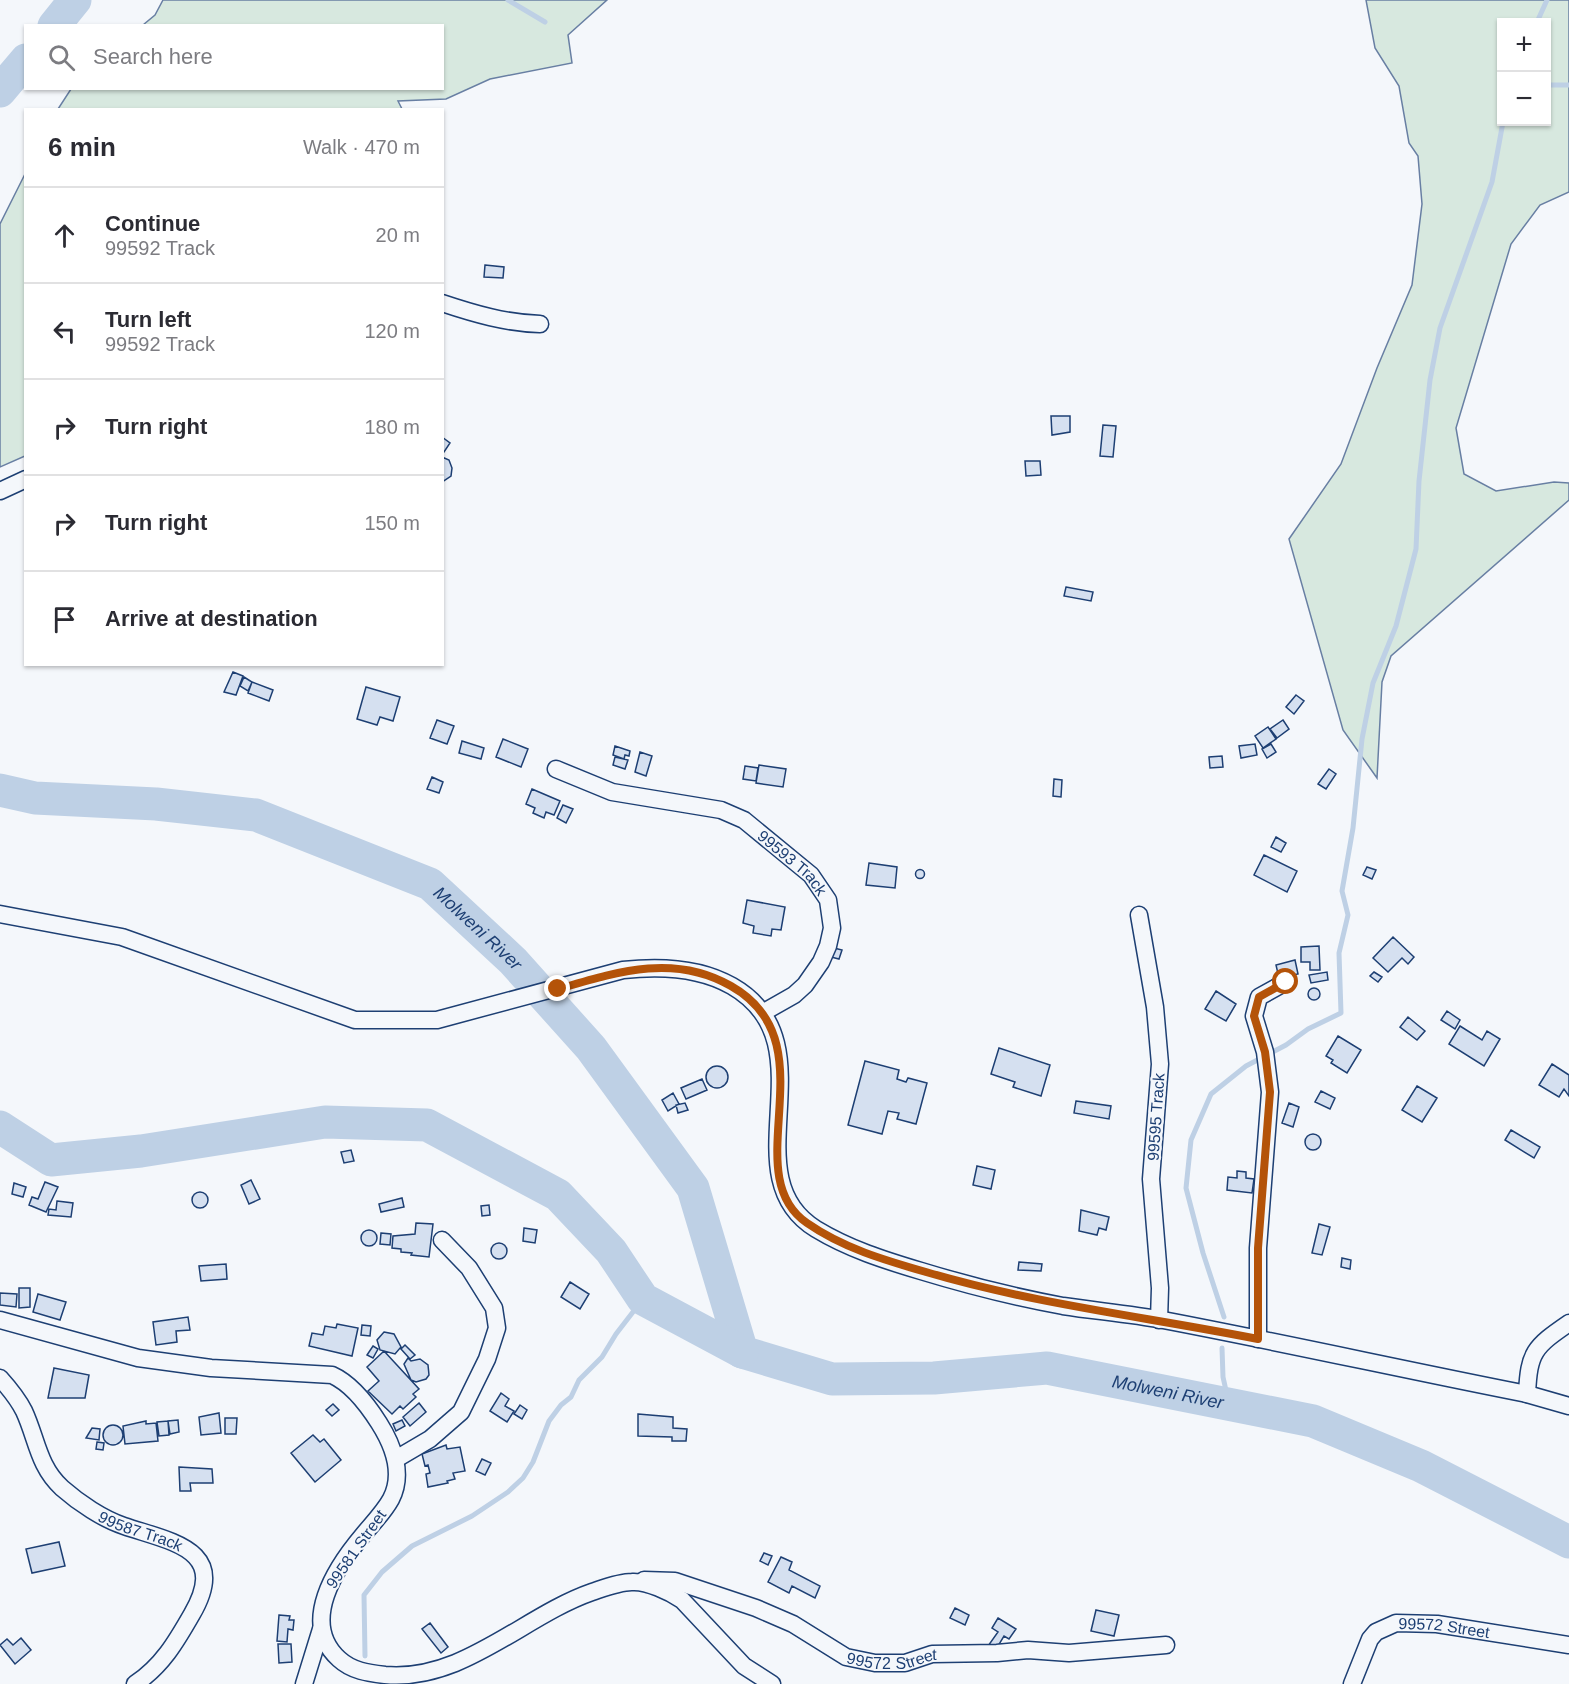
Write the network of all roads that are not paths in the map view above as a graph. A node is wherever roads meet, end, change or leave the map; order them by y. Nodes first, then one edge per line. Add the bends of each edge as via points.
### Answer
1 (444, 304) edge
2 (540, 324) dead end
3 (24, 479) edge
4 (0, 491) edge
5 (556, 769) dead end
6 (0, 914) edge
7 (1139, 915) dead end
8 (1286, 982) dead end
9 (764, 1012) junction
10 (441, 1240) dead end
11 (0, 1320) edge
12 (1159, 1320) junction
13 (1569, 1323) edge
14 (1258, 1339) junction
15 (0, 1378) edge
16 (1527, 1394) junction
17 (1569, 1406) edge
18 (396, 1459) junction
19 (633, 1582) junction
20 (321, 1629) junction
21 (1166, 1645) dead end
22 (1569, 1645) edge
23 (135, 1684) edge
24 (304, 1684) edge
25 (772, 1684) edge
26 (1352, 1684) edge

1 - 2 street via 496,319
3 - 4 street
5 - 9 street, 99593 Track via 612,792 721,810 744,820 811,875 828,900 832,928 821,962 794,995
6 - 9 street via 122,937 355,1020 437,1020 642,968 695,971 743,993
7 - 12 street, 99595 Track via 1155,1007 1160,1064 1151,1179
8 - 14 street via 1259,997 1254,1016 1265,1052 1270,1092 1258,1248
9 - 12 street via 776,1036 780,1062 777,1158 788,1201 804,1221 838,1242 878,1258 986,1290
10 - 18 street via 469,1268 494,1308 497,1328 461,1412 430,1439
11 - 18 street via 138,1358 211,1368 332,1375 346,1383 372,1411
12 - 14 street
13 - 16 street via 1530,1358
14 - 16 street
15 - 23 street, 99587 Track via 24,1411 49,1475 63,1489 112,1521 185,1547 202,1566 204,1589 190,1619 172,1649 151,1673
16 - 17 street
18 - 20 street, 99581 Street via 391,1499 360,1538 325,1595
19 - 20 street via 553,1608 512,1635 425,1674 396,1676 357,1671 331,1651
19 - 21 street, 99572 Street via 667,1580 699,1588 793,1624 846,1657 875,1663 905,1663 932,1654 1028,1650 1069,1653
19 - 25 street via 682,1600 735,1657
20 - 24 street, 99581 Street
22 - 26 street, 99572 Street via 1437,1624 1396,1623 1376,1632 1370,1640

